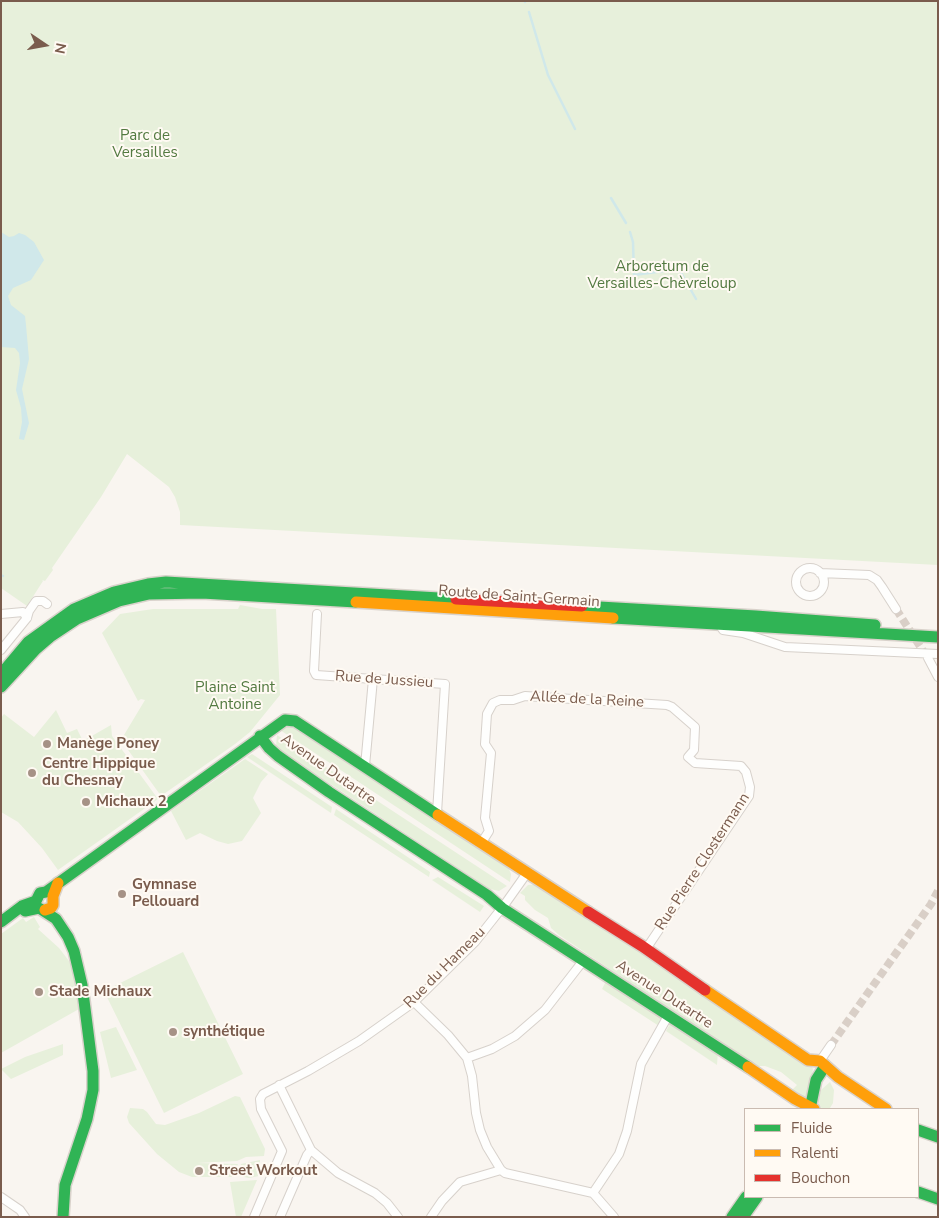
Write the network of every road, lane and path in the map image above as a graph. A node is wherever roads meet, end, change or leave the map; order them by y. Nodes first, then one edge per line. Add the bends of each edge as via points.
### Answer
1 (820, 573) junction
2 (835, 574) junction
3 (824, 584) junction
4 (47, 604) dead end
5 (896, 608) tunnel mouth
6 (1, 614) edge
7 (317, 614) dead end
8 (27, 618) junction
9 (717, 624) junction
10 (938, 630) edge
11 (938, 637) edge
12 (2, 648) edge
13 (938, 654) edge
14 (928, 658) tunnel mouth
15 (1, 674) edge
16 (938, 677) edge
17 (373, 679) junction
18 (1, 687) edge
19 (260, 736) junction
20 (365, 766) junction
21 (746, 772) joint
22 (437, 813) junction
23 (482, 842) junction
24 (527, 873) junction
25 (45, 902) junction
26 (502, 908) junction
27 (1, 922) edge
28 (646, 949) junction
29 (583, 961) junction
30 (414, 1002) junction
31 (668, 1016) junction
32 (832, 1049) tunnel mouth
33 (467, 1058) junction
34 (823, 1063) junction
35 (279, 1085) junction
36 (810, 1108) edge
37 (812, 1108) edge
38 (885, 1108) edge
39 (919, 1130) edge
40 (938, 1137) edge
41 (311, 1150) junction
42 (501, 1170) junction
43 (919, 1192) edge
44 (593, 1193) junction
45 (1, 1197) edge
46 (745, 1198) edge
47 (756, 1198) edge
48 (938, 1199) edge
49 (25, 1217) edge
50 (63, 1217) edge
51 (254, 1217) edge
52 (280, 1217) edge
53 (398, 1217) edge
54 (431, 1217) edge
55 (614, 1217) edge
56 (732, 1217) edge
57 (743, 1217) edge

1 - 2 street
1 - 3 street
1 - 3 street via 810,568 802,570 796,584 801,593 809,596 820,592
2 - 3 street
2 - 5 street via 872,577
4 - 8 street via 36,600
6 - 8 street via 23,612
7 - 17 street, Rue de Jussieu via 316,675
8 - 12 street
9 - 11 main road, Route de Saint-Germain
9 - 13 street via 723,630 785,647
9 - 18 main road, Route de Saint-Germain via 202,593 149,594 101,607 76,619 36,649
10 - 15 main road, Route de Saint-Germain via 746,615 182,582 148,584 114,592 74,609 28,642
14 - 16 street
17 - 20 street
17 - 22 street, Rue de Jussieu via 445,684
19 - 20 main road, Avenue Dutartre via 280,722 295,721
19 - 25 main road via 58,882
19 - 26 main road, Avenue Dutartre via 278,756
20 - 22 main road, Avenue Dutartre
21 - 23 street, Allée de la Reine via 741,766 695,762 688,757 694,750 695,726 672,706 525,696 500,700 493,703 487,714 485,744 491,752 485,818 489,831
21 - 28 street, Rue Pierre Clostermann via 749,796
22 - 23 main road, Avenue Dutartre
23 - 24 main road, Avenue Dutartre
24 - 26 street, Rue du Hameau
24 - 28 main road, Avenue Dutartre
25 - 27 main road via 22,906
25 - 50 main road via 72,944 80,973 93,1081 91,1105 65,1185
26 - 29 main road, Avenue Dutartre
26 - 30 street, Rue du Hameau via 474,942
28 - 34 main road, Avenue Dutartre via 808,1060
29 - 31 main road, Avenue Dutartre
29 - 33 street via 545,1010 514,1036
30 - 33 street
30 - 35 street, Rue du Hameau via 359,1041
31 - 36 main road, Avenue Dutartre
31 - 44 street via 641,1064 628,1132 619,1154
32 - 34 street
33 - 42 street via 480,1130
34 - 37 main road via 816,1080
34 - 38 main road, Avenue Dutartre
35 - 41 street
35 - 51 street, Rue du Hameau via 261,1096 260,1104 282,1151
39 - 40 main road
41 - 52 street
41 - 53 street via 338,1173 387,1202
42 - 44 street
42 - 54 street via 460,1182
43 - 48 main road
44 - 55 street
45 - 49 street
46 - 56 main road
47 - 57 main road

